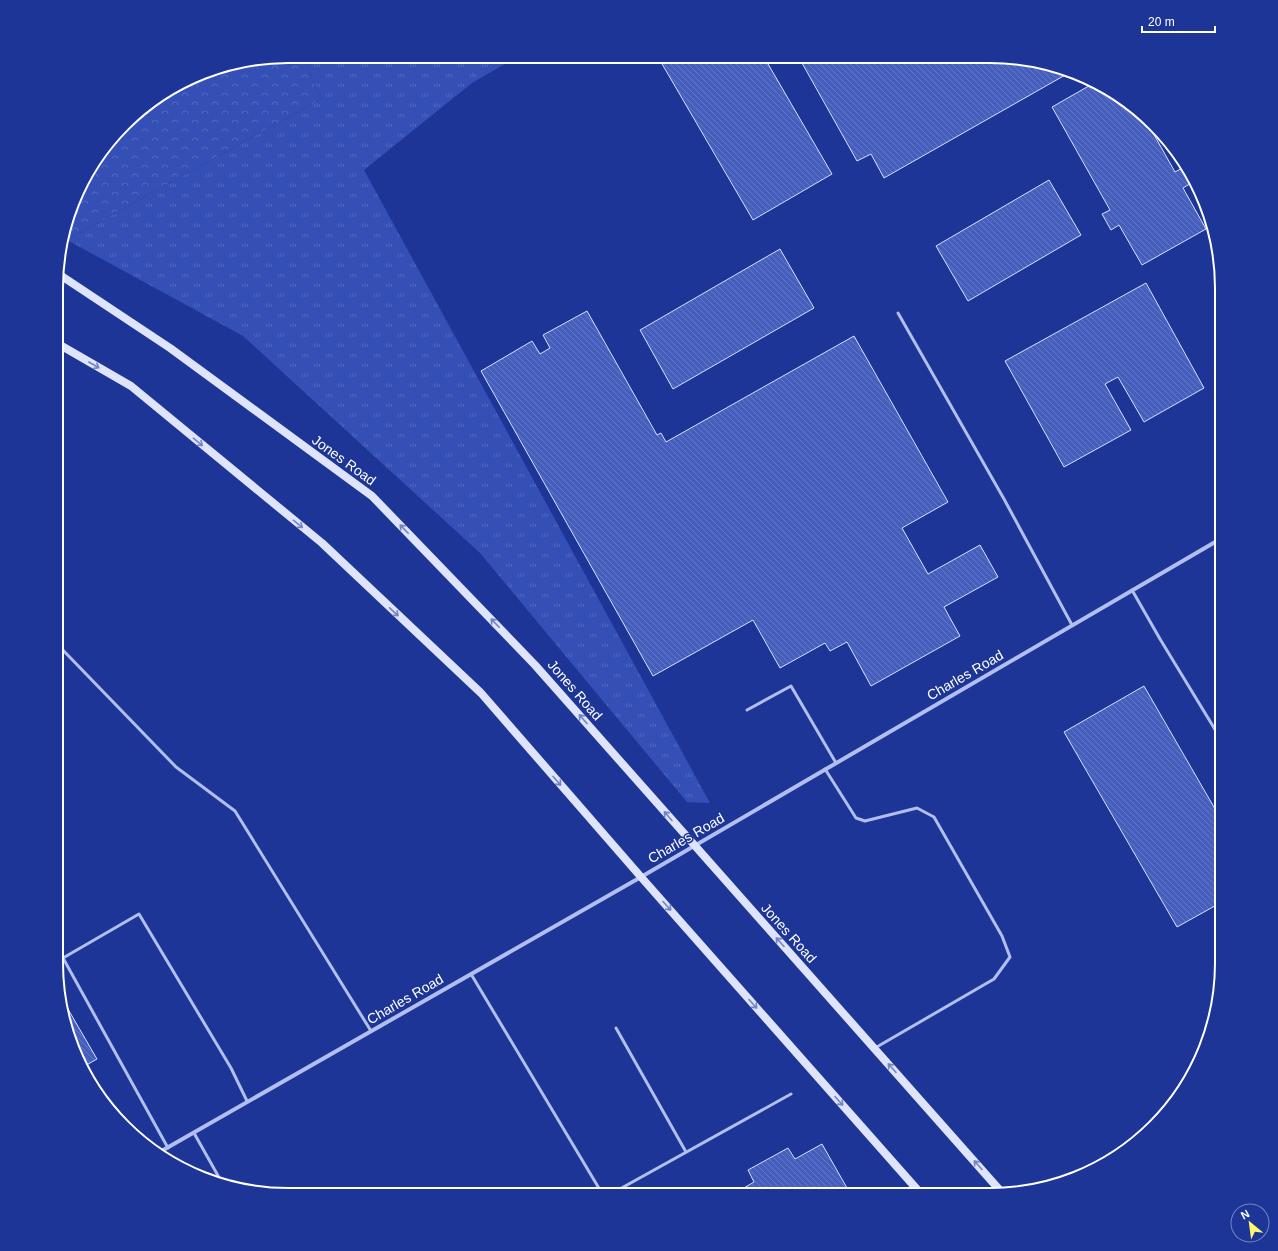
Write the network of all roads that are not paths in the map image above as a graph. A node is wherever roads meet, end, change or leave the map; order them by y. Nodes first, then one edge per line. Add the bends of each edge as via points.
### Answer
1 (63, 278) edge
2 (898, 313) dead end
3 (63, 347) edge
4 (1215, 542) edge
5 (1132, 590) junction
6 (1072, 625) junction
7 (63, 649) edge
8 (747, 710) dead end
9 (1215, 730) edge
10 (836, 763) junction
11 (825, 769) junction
12 (694, 846) junction
13 (641, 877) junction
14 (63, 958) joint
15 (471, 974) junction
16 (616, 1028) dead end
17 (371, 1031) junction
18 (874, 1049) junction
19 (791, 1094) dead end
20 (247, 1101) junction
21 (194, 1133) junction
22 (168, 1148) junction
23 (163, 1150) edge
24 (686, 1152) junction
25 (219, 1177) edge
26 (598, 1188) edge
27 (620, 1188) edge
28 (917, 1188) edge
29 (999, 1188) edge

12 -> 1 main road, Jones Road via 535,665 372,496 170,348
2 - 6 lane
3 -> 13 main road via 131,386 322,543 481,693
4 - 5 street, Charles Road
5 - 6 street, Charles Road
5 - 9 lane
6 - 10 street, Charles Road
7 - 17 lane via 176,766 235,811
8 - 10 lane via 791,686
10 - 11 street, Charles Road
11 - 12 street, Charles Road
11 - 18 lane via 856,818 865,821 917,808 934,817 1002,936 1010,957 994,979
12 - 13 street, Charles Road
18 -> 12 main road, Jones Road
13 - 15 street, Charles Road
13 -> 28 main road
14 - 20 lane via 139,914 231,1068
14 - 22 lane
15 - 17 street, Charles Road
15 - 26 lane
16 - 24 lane
17 - 20 street, Charles Road
29 -> 18 main road, Jones Road
19 - 24 lane
20 - 21 street, Charles Road
21 - 22 street, Charles Road
21 - 25 lane
22 - 23 street, Charles Road
24 - 27 lane

